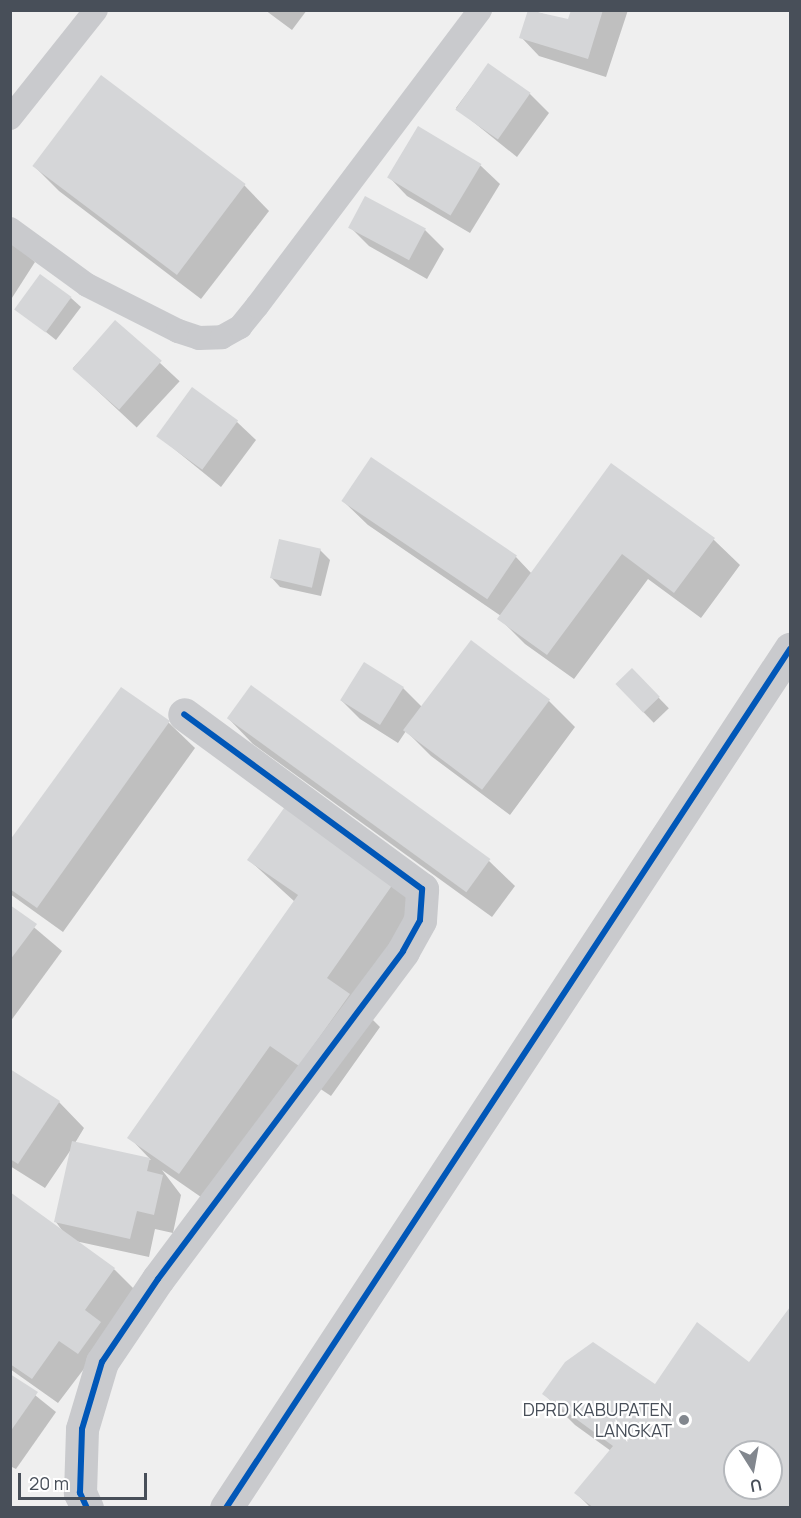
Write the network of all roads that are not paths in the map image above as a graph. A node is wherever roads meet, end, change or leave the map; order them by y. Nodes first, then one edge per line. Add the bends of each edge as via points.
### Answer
1 (96, 10) edge
2 (480, 10) edge
3 (10, 118) edge
4 (10, 229) edge
5 (790, 649) edge
6 (184, 714) dead end
7 (87, 1508) edge
8 (226, 1508) edge

1 - 3 lane
2 - 4 lane via 257,306 240,327 222,337 199,338 178,331 87,285
5 - 8 street
6 - 7 street via 422,889 420,920 403,951 159,1279 102,1362 82,1429 80,1493

